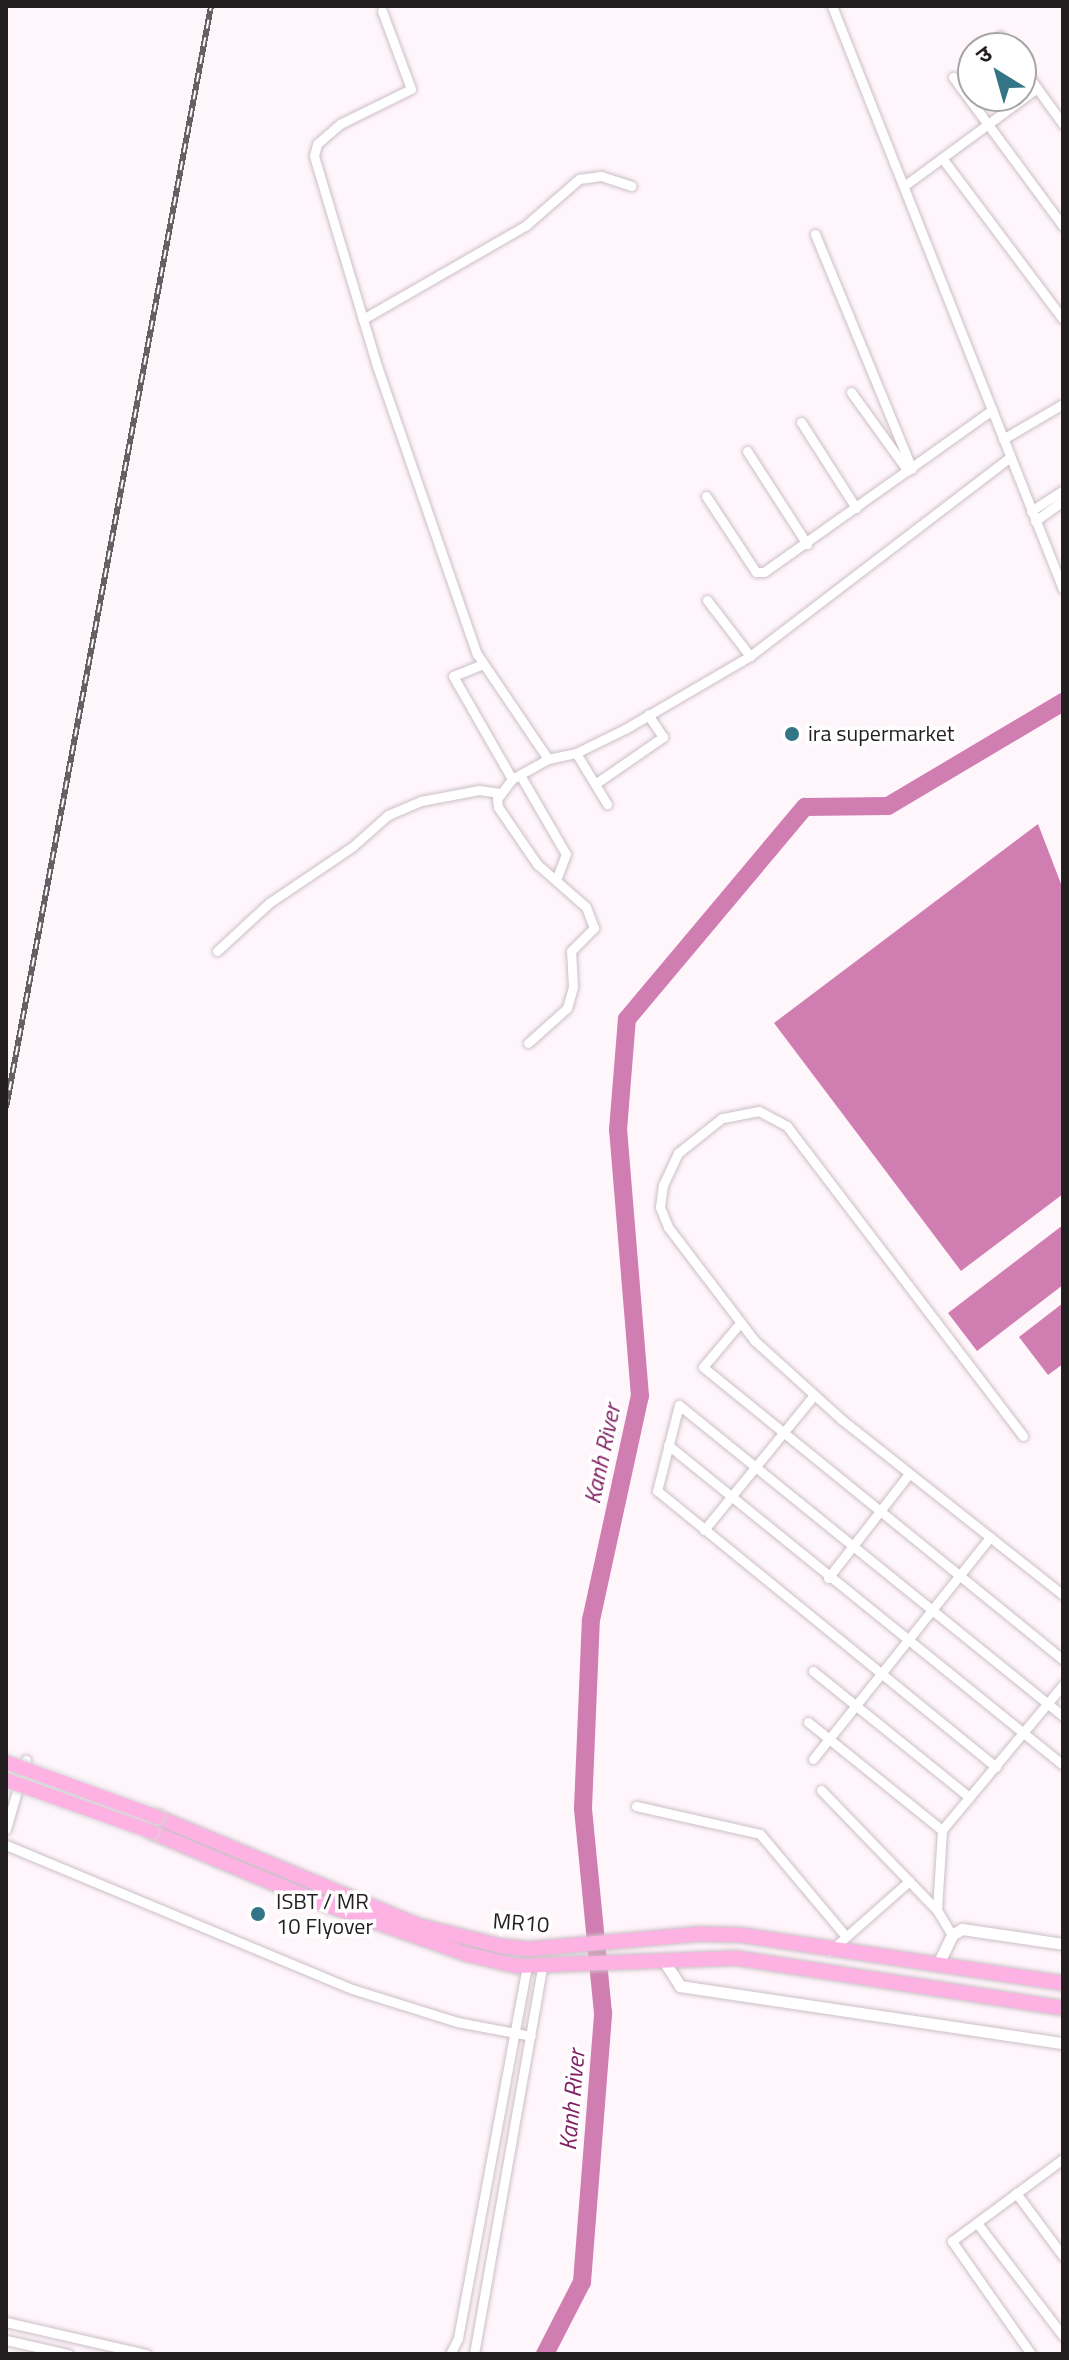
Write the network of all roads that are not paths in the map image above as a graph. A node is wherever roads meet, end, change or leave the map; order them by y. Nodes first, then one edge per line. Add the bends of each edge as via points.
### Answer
1 (832, 6) edge
2 (382, 11) dead end
3 (953, 77) dead end
4 (1037, 88) edge
5 (1004, 112) edge
6 (987, 124) junction
7 (1063, 124) edge
8 (942, 158) junction
9 (631, 186) dead end
10 (904, 186) junction
11 (1063, 226) edge
12 (815, 234) dead end
13 (363, 319) junction
14 (1063, 319) edge
15 (851, 392) dead end
16 (1063, 404) edge
17 (992, 410) junction
18 (801, 422) dead end
19 (1003, 439) junction
20 (747, 451) dead end
21 (1010, 457) junction
22 (910, 470) junction
23 (706, 496) dead end
24 (1061, 497) edge
25 (856, 508) junction
26 (1033, 516) junction
27 (807, 544) junction
28 (1063, 589) edge
29 (707, 600) dead end
30 (750, 656) junction
31 (483, 664) junction
32 (648, 715) junction
33 (576, 753) junction
34 (548, 759) junction
35 (516, 777) junction
36 (595, 784) junction
37 (500, 793) junction
38 (607, 804) dead end
39 (557, 878) junction
40 (217, 951) dead end
41 (528, 1043) dead end
42 (740, 1323) junction
43 (814, 1395) junction
44 (784, 1431) junction
45 (1023, 1436) dead end
46 (668, 1445) junction
47 (757, 1468) junction
48 (909, 1474) junction
49 (731, 1496) junction
50 (878, 1509) junction
51 (704, 1530) junction
52 (990, 1537) junction
53 (851, 1544) junction
54 (959, 1575) junction
55 (828, 1578) junction
56 (1063, 1595) edge
57 (932, 1609) junction
58 (908, 1640) junction
59 (1063, 1660) edge
60 (813, 1671) dead end
61 (880, 1672) junction
62 (1063, 1685) edge
63 (854, 1704) junction
64 (1048, 1704) junction
65 (1063, 1716) edge
66 (808, 1722) dead end
67 (1023, 1732) junction
68 (829, 1737) junction
69 (813, 1759) dead end
70 (26, 1760) dead end
71 (6, 1762) edge
72 (1063, 1765) edge
73 (996, 1767) junction
74 (6, 1780) edge
75 (821, 1790) dead end
76 (969, 1797) junction
77 (636, 1806) dead end
78 (6, 1829) edge
79 (942, 1830) junction
80 (6, 1845) edge
81 (909, 1881) junction
82 (937, 1910) junction
83 (844, 1934) junction
84 (952, 1935) junction
85 (1063, 1944) edge
86 (830, 1951) junction
87 (664, 1961) junction
88 (938, 1964) junction
89 (527, 1966) junction
90 (542, 1967) junction
91 (1063, 1983) edge
92 (1063, 2008) edge
93 (513, 2032) junction
94 (531, 2036) junction
95 (1063, 2043) edge
96 (1059, 2162) edge
97 (1063, 2174) edge
98 (1016, 2193) junction
99 (977, 2223) junction
100 (1063, 2256) edge
101 (6, 2322) edge
102 (1063, 2336) edge
103 (6, 2340) edge
104 (108, 2350) edge
105 (122, 2352) edge
106 (68, 2354) edge
107 (146, 2354) edge
108 (450, 2354) edge
109 (474, 2354) edge
110 (1031, 2354) edge

1 - 10 street
2 - 13 street via 411,89 340,124 317,144 314,156
3 - 6 street
4 - 7 street
5 - 6 street
6 - 8 street
6 - 11 street
8 - 10 street
8 - 14 street
9 - 13 street via 601,176 579,179 525,226
10 - 17 street
12 - 22 street
13 - 31 street via 427,517
15 - 22 street
16 - 19 street
17 - 19 street
17 - 22 street
18 - 25 street
19 - 21 street
20 - 27 street
21 - 26 street
21 - 30 street
22 - 25 street
23 - 27 street via 756,572 773,569
24 - 26 street
25 - 27 street
26 - 28 street
29 - 30 street
30 - 32 street
31 - 34 street
31 - 35 street via 453,676
32 - 33 street
32 - 36 street via 663,737
33 - 34 street
33 - 36 street
34 - 35 street
35 - 37 street
35 - 39 street via 566,854
36 - 38 street
37 - 39 street via 498,807 527,852
37 - 40 street via 479,790 421,801 388,815 352,847 269,903
39 - 41 street via 586,907 594,928 571,951 573,987 567,1008
42 - 43 street
42 - 44 street via 703,1367
42 - 45 street via 668,1227 660,1207 663,1185 678,1153 697,1134 722,1118 759,1111 787,1126
43 - 44 street
43 - 48 street
44 - 47 street
44 - 50 street
46 - 47 street via 679,1405
46 - 49 street
46 - 51 street via 657,1491
47 - 49 street
47 - 53 street
48 - 50 street
48 - 52 street
49 - 51 street
49 - 55 street
50 - 53 street
50 - 54 street
51 - 61 street via 748,1571
52 - 54 street
52 - 56 street
53 - 55 street
53 - 57 street
54 - 57 street
54 - 59 street
55 - 58 street
57 - 58 street
57 - 64 street
58 - 61 street
58 - 67 street
60 - 63 street
61 - 63 street
61 - 73 street
62 - 64 street
63 - 68 street
63 - 76 street
64 - 65 street
64 - 67 street
66 - 68 street
67 - 72 street
67 - 73 street
68 - 69 street
68 - 79 street
70 - 78 street
71 - 86 main road, MR10, bridge via 157,1817 430,1929 500,1946 556,1948 741,1935
73 - 76 street
74 - 89 main road, MR10, bridge via 152,1832 311,1899 466,1954
75 - 81 street
76 - 79 street
77 - 83 street via 760,1834
79 - 82 street
80 - 93 street via 352,1989 457,2022
81 - 82 street
81 - 83 street
82 - 84 street
83 - 86 street
84 - 85 street via 962,1929
84 - 88 street
86 - 88 main road, MR10
87 - 90 main road, MR10
87 - 92 main road, MR10 via 736,1958
87 - 95 street via 680,1986
88 - 91 main road, MR10
89 - 90 main road, MR10
89 - 93 street
90 - 94 street
93 - 94 street
93 - 108 street via 458,2338
94 - 109 street
96 - 97 street
96 - 98 street
98 - 99 street
98 - 100 street
99 - 102 street
99 - 110 street via 952,2241
101 - 104 street
103 - 106 street
104 - 105 street
105 - 107 street

